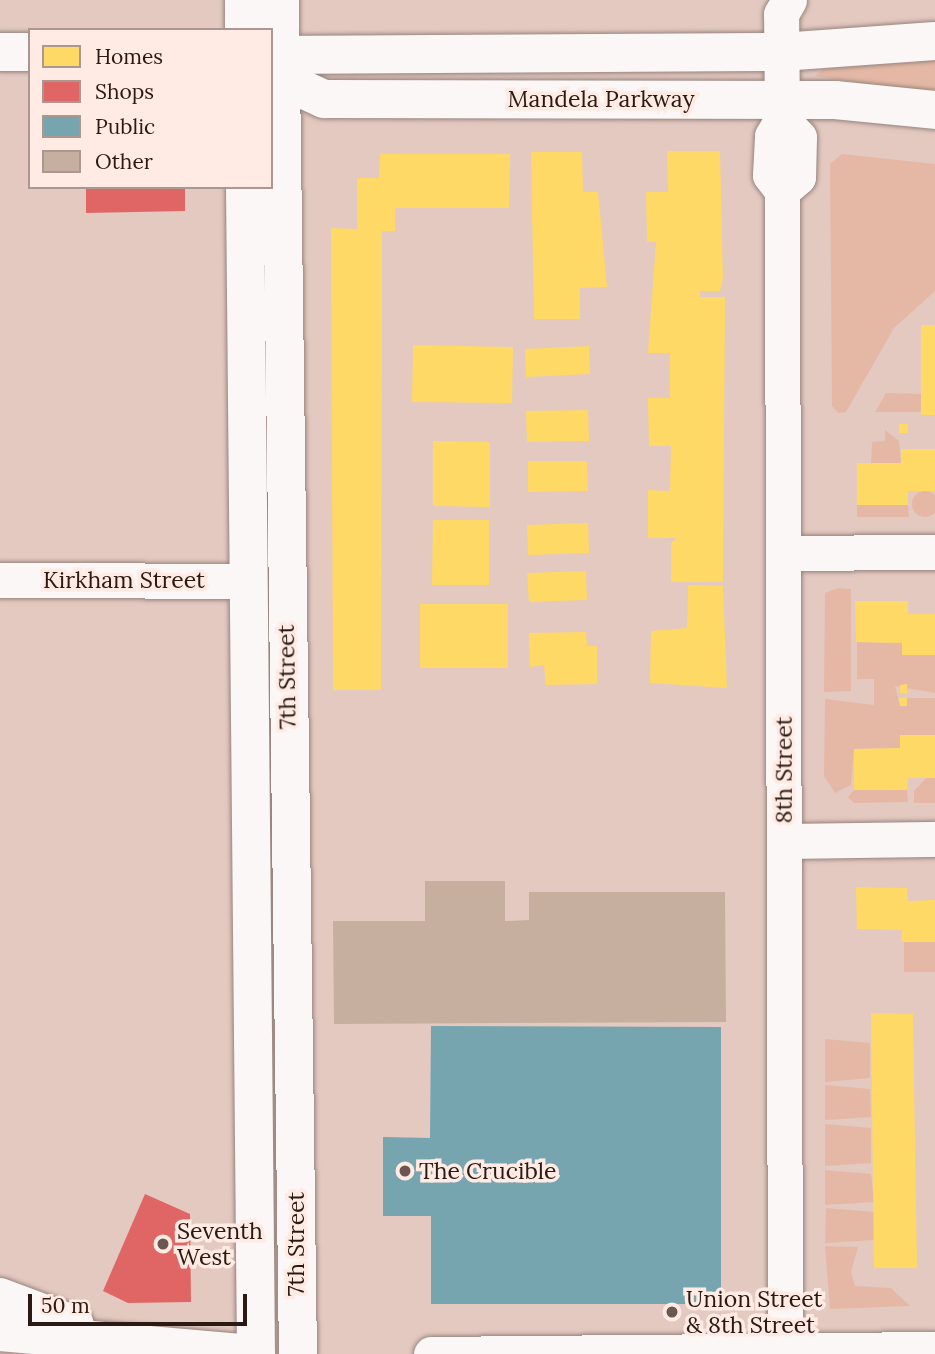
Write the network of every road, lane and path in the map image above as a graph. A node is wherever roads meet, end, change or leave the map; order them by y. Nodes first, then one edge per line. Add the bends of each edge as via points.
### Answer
1 (244, 0) edge
2 (280, 0) edge
3 (781, 5) edge
4 (244, 28) edge
5 (935, 41) edge
6 (0, 52) edge
7 (28, 52) edge
8 (782, 52) junction
9 (276, 66) edge
10 (782, 110) junction
11 (935, 110) edge
12 (245, 189) edge
13 (935, 552) edge
14 (784, 553) junction
15 (0, 580) edge
16 (248, 581) junction
17 (935, 839) edge
18 (785, 841) junction
19 (0, 1297) edge
20 (0, 1332) edge
21 (126, 1343) junction
22 (935, 1349) edge
23 (786, 1352) edge
24 (256, 1354) edge
25 (299, 1354) edge
26 (431, 1354) edge

1 - 4 main road
2 - 9 main road, 7th Street
3 - 8 street
5 - 8 main road, Mandela Parkway
6 - 7 main road
8 - 9 main road, Mandela Parkway
8 - 10 street
9 - 10 main road, Mandela Parkway via 324,99
9 - 25 main road, 7th Street
10 - 11 main road, Mandela Parkway via 835,100
10 - 14 street, 8th Street via 799,137 798,177 782,191
12 - 16 main road, 7th Street
13 - 14 street
14 - 18 street, 8th Street
15 - 16 street, Kirkham Street
16 - 24 main road, 7th Street
17 - 18 street
18 - 23 street, 8th Street
19 - 21 main road
20 - 21 main road
21 - 24 main road
22 - 23 street
23 - 26 street
24 - 25 main road

